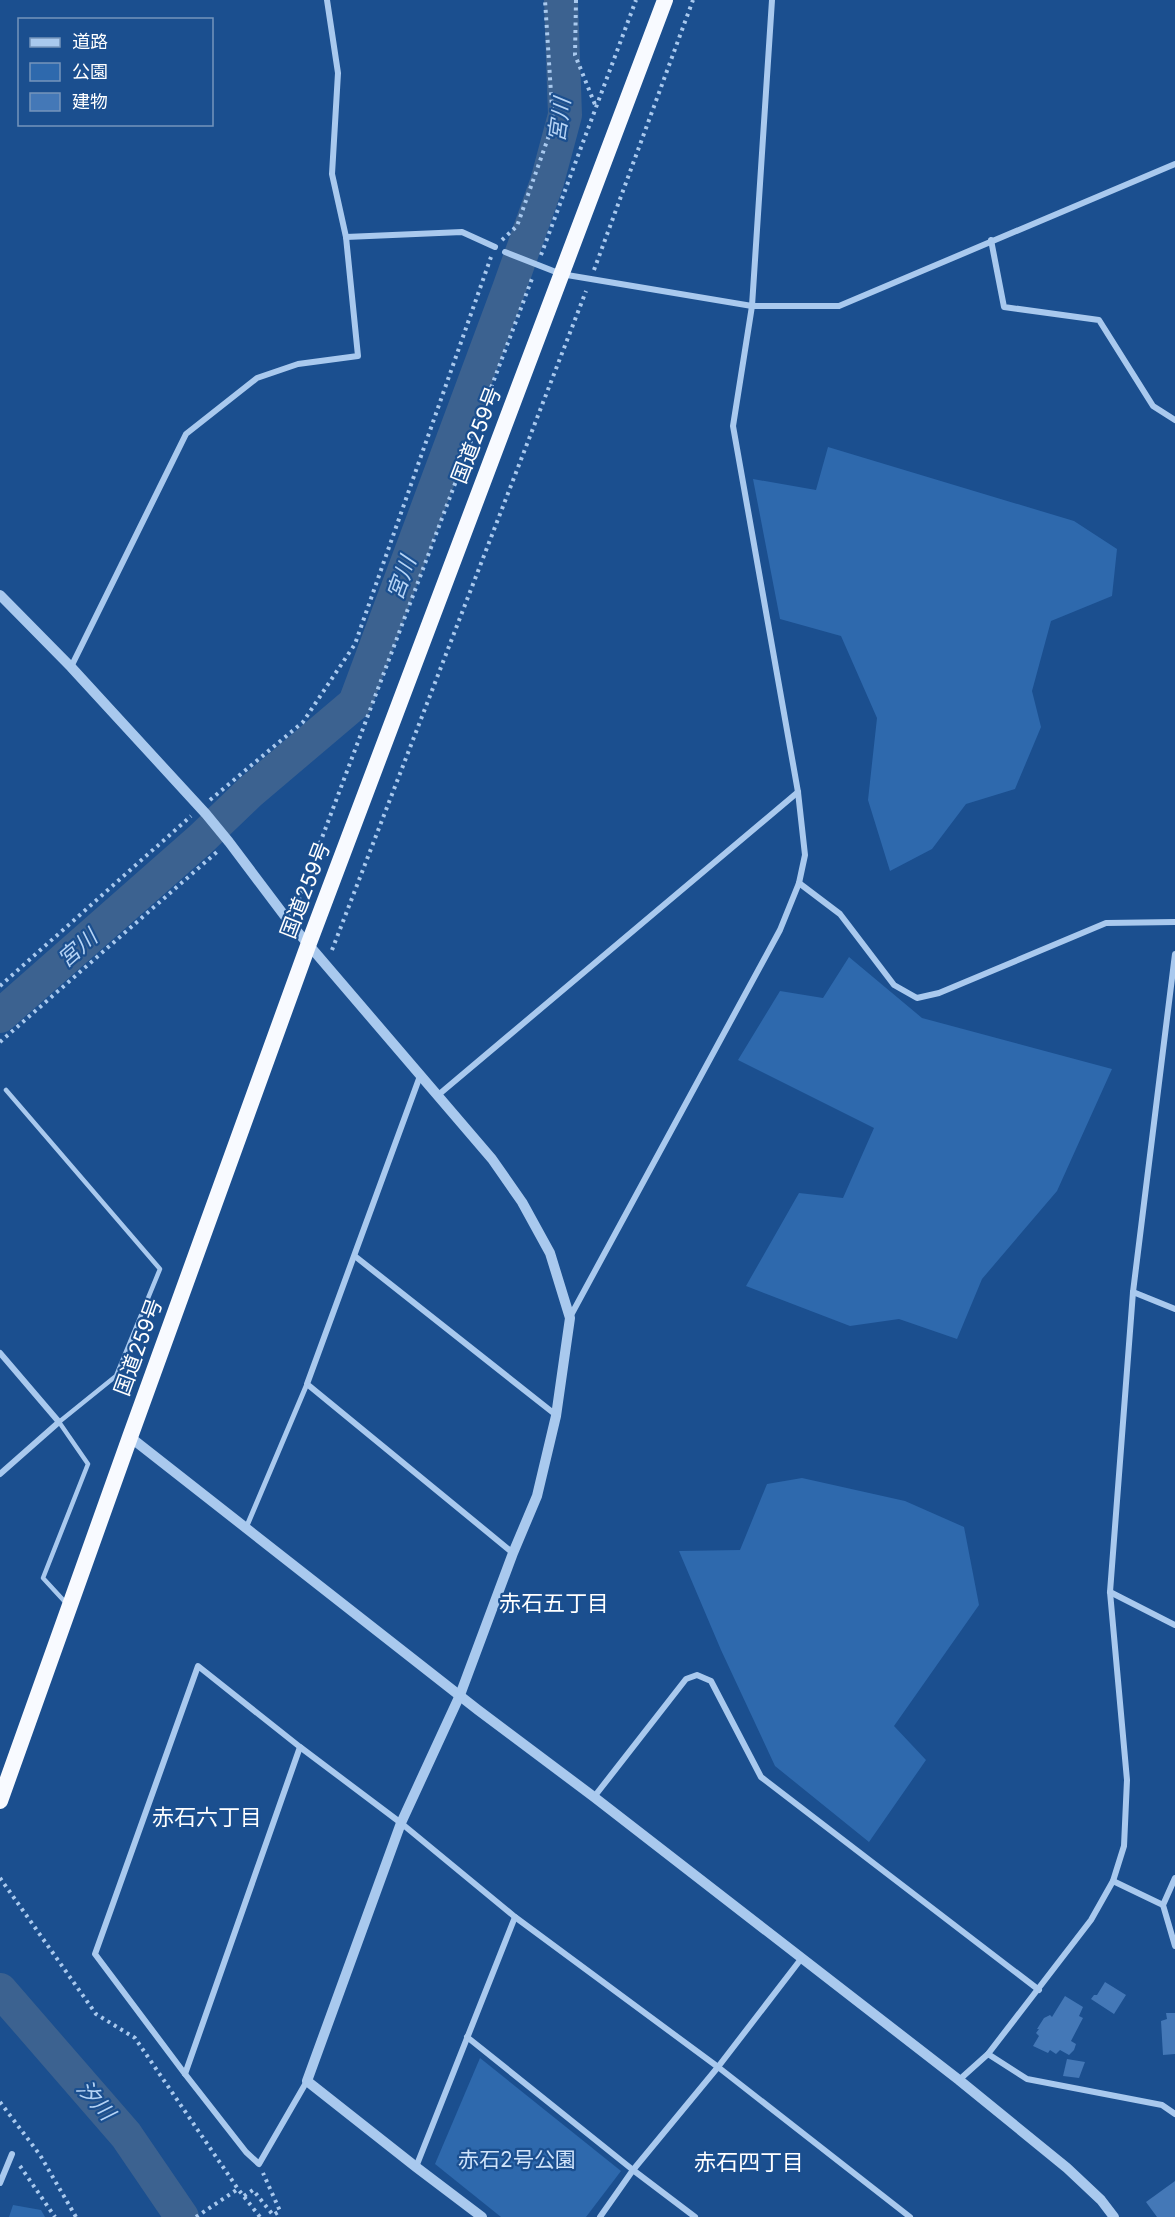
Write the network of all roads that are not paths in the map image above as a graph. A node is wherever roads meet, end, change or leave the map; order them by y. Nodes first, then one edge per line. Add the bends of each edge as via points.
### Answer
1 (327, 0) edge
2 (665, 0) edge
3 (772, 0) edge
4 (1175, 164) edge
5 (346, 237) junction
6 (991, 240) junction
7 (495, 247) road end
8 (506, 252) dead end
9 (561, 274) junction
10 (752, 306) junction
11 (1175, 420) edge
12 (0, 595) edge
13 (71, 667) junction
14 (798, 792) junction
15 (799, 883) junction
16 (1175, 922) edge
17 (309, 944) junction
18 (1175, 954) edge
19 (420, 1076) junction
20 (6, 1090) dead end
21 (436, 1096) junction
22 (356, 1257) junction
23 (1132, 1292) junction
24 (1175, 1309) edge
25 (570, 1318) junction
26 (0, 1353) edge
27 (308, 1384) junction
28 (556, 1416) junction
29 (59, 1422) junction
30 (130, 1437) junction
31 (0, 1474) edge
32 (246, 1528) junction
33 (513, 1552) junction
34 (1110, 1592) junction
35 (69, 1607) junction
36 (1175, 1625) edge
37 (460, 1695) junction
38 (300, 1747) junction
39 (594, 1797) junction
40 (0, 1801) edge
41 (401, 1823) junction
42 (1175, 1878) edge
43 (1113, 1881) junction
44 (1163, 1905) junction
45 (515, 1917) junction
46 (1175, 1946) edge
47 (801, 1959) junction
48 (1039, 1990) junction
49 (467, 2037) junction
50 (988, 2054) junction
51 (718, 2067) junction
52 (185, 2074) junction
53 (959, 2080) junction
54 (307, 2081) junction
55 (1175, 2114) edge
56 (12, 2154) road end
57 (416, 2168) junction
58 (633, 2170) junction
59 (0, 2183) edge
60 (483, 2217) edge
61 (600, 2217) edge
62 (695, 2217) edge
63 (910, 2217) edge
64 (1114, 2217) edge

1 - 5 street via 338,73 332,174
2 - 9 highway, 国道259号
3 - 10 street
4 - 6 street
5 - 7 street via 462,232
5 - 13 street via 358,356 298,364 257,378 186,434
6 - 10 street via 839,306
6 - 11 street via 1004,307 1099,320 1154,406
8 - 9 street
9 - 10 street
9 - 17 highway, 国道259号
10 - 14 street via 733,426
12 - 13 street
13 - 17 street via 203,811
14 - 15 street via 805,855
14 - 21 street
15 - 16 street via 840,914 894,985 917,998 939,993 1106,923
15 - 25 street via 780,930
17 - 19 street
17 - 30 highway, 国道259号
18 - 23 street
19 - 21 street
19 - 22 street
20 - 29 lane via 160,1269 116,1376
21 - 25 street via 492,1159 522,1202 550,1253
22 - 27 street
22 - 28 street
23 - 24 street
23 - 34 street
25 - 28 street
26 - 29 street
27 - 32 street
27 - 33 street
28 - 33 street via 537,1496
29 - 31 street
29 - 35 lane via 88,1464 43,1578
30 - 32 street
30 - 35 highway, 国道259号
32 - 37 street
33 - 37 street
34 - 36 street
34 - 43 street via 1127,1780 1124,1846
35 - 40 highway, 国道259号
37 - 39 street
37 - 41 street
38 - 41 street
38 - 52 street
38 - 52 street via 198,1666 96,1954
39 - 47 street
39 - 48 street via 686,1679 697,1675 711,1681 761,1777
41 - 45 street
41 - 54 street
42 - 44 street
43 - 44 street
43 - 48 street via 1091,1920
44 - 46 street
45 - 49 street
45 - 51 street
47 - 51 street
47 - 53 street
48 - 50 street
49 - 57 street
49 - 58 street
50 - 53 street
50 - 55 street via 1027,2079 1162,2105
51 - 58 street
51 - 63 street
52 - 54 street via 259,2164
53 - 64 street via 1067,2168
54 - 57 street
56 - 59 street
57 - 60 street
58 - 61 street
58 - 62 street

